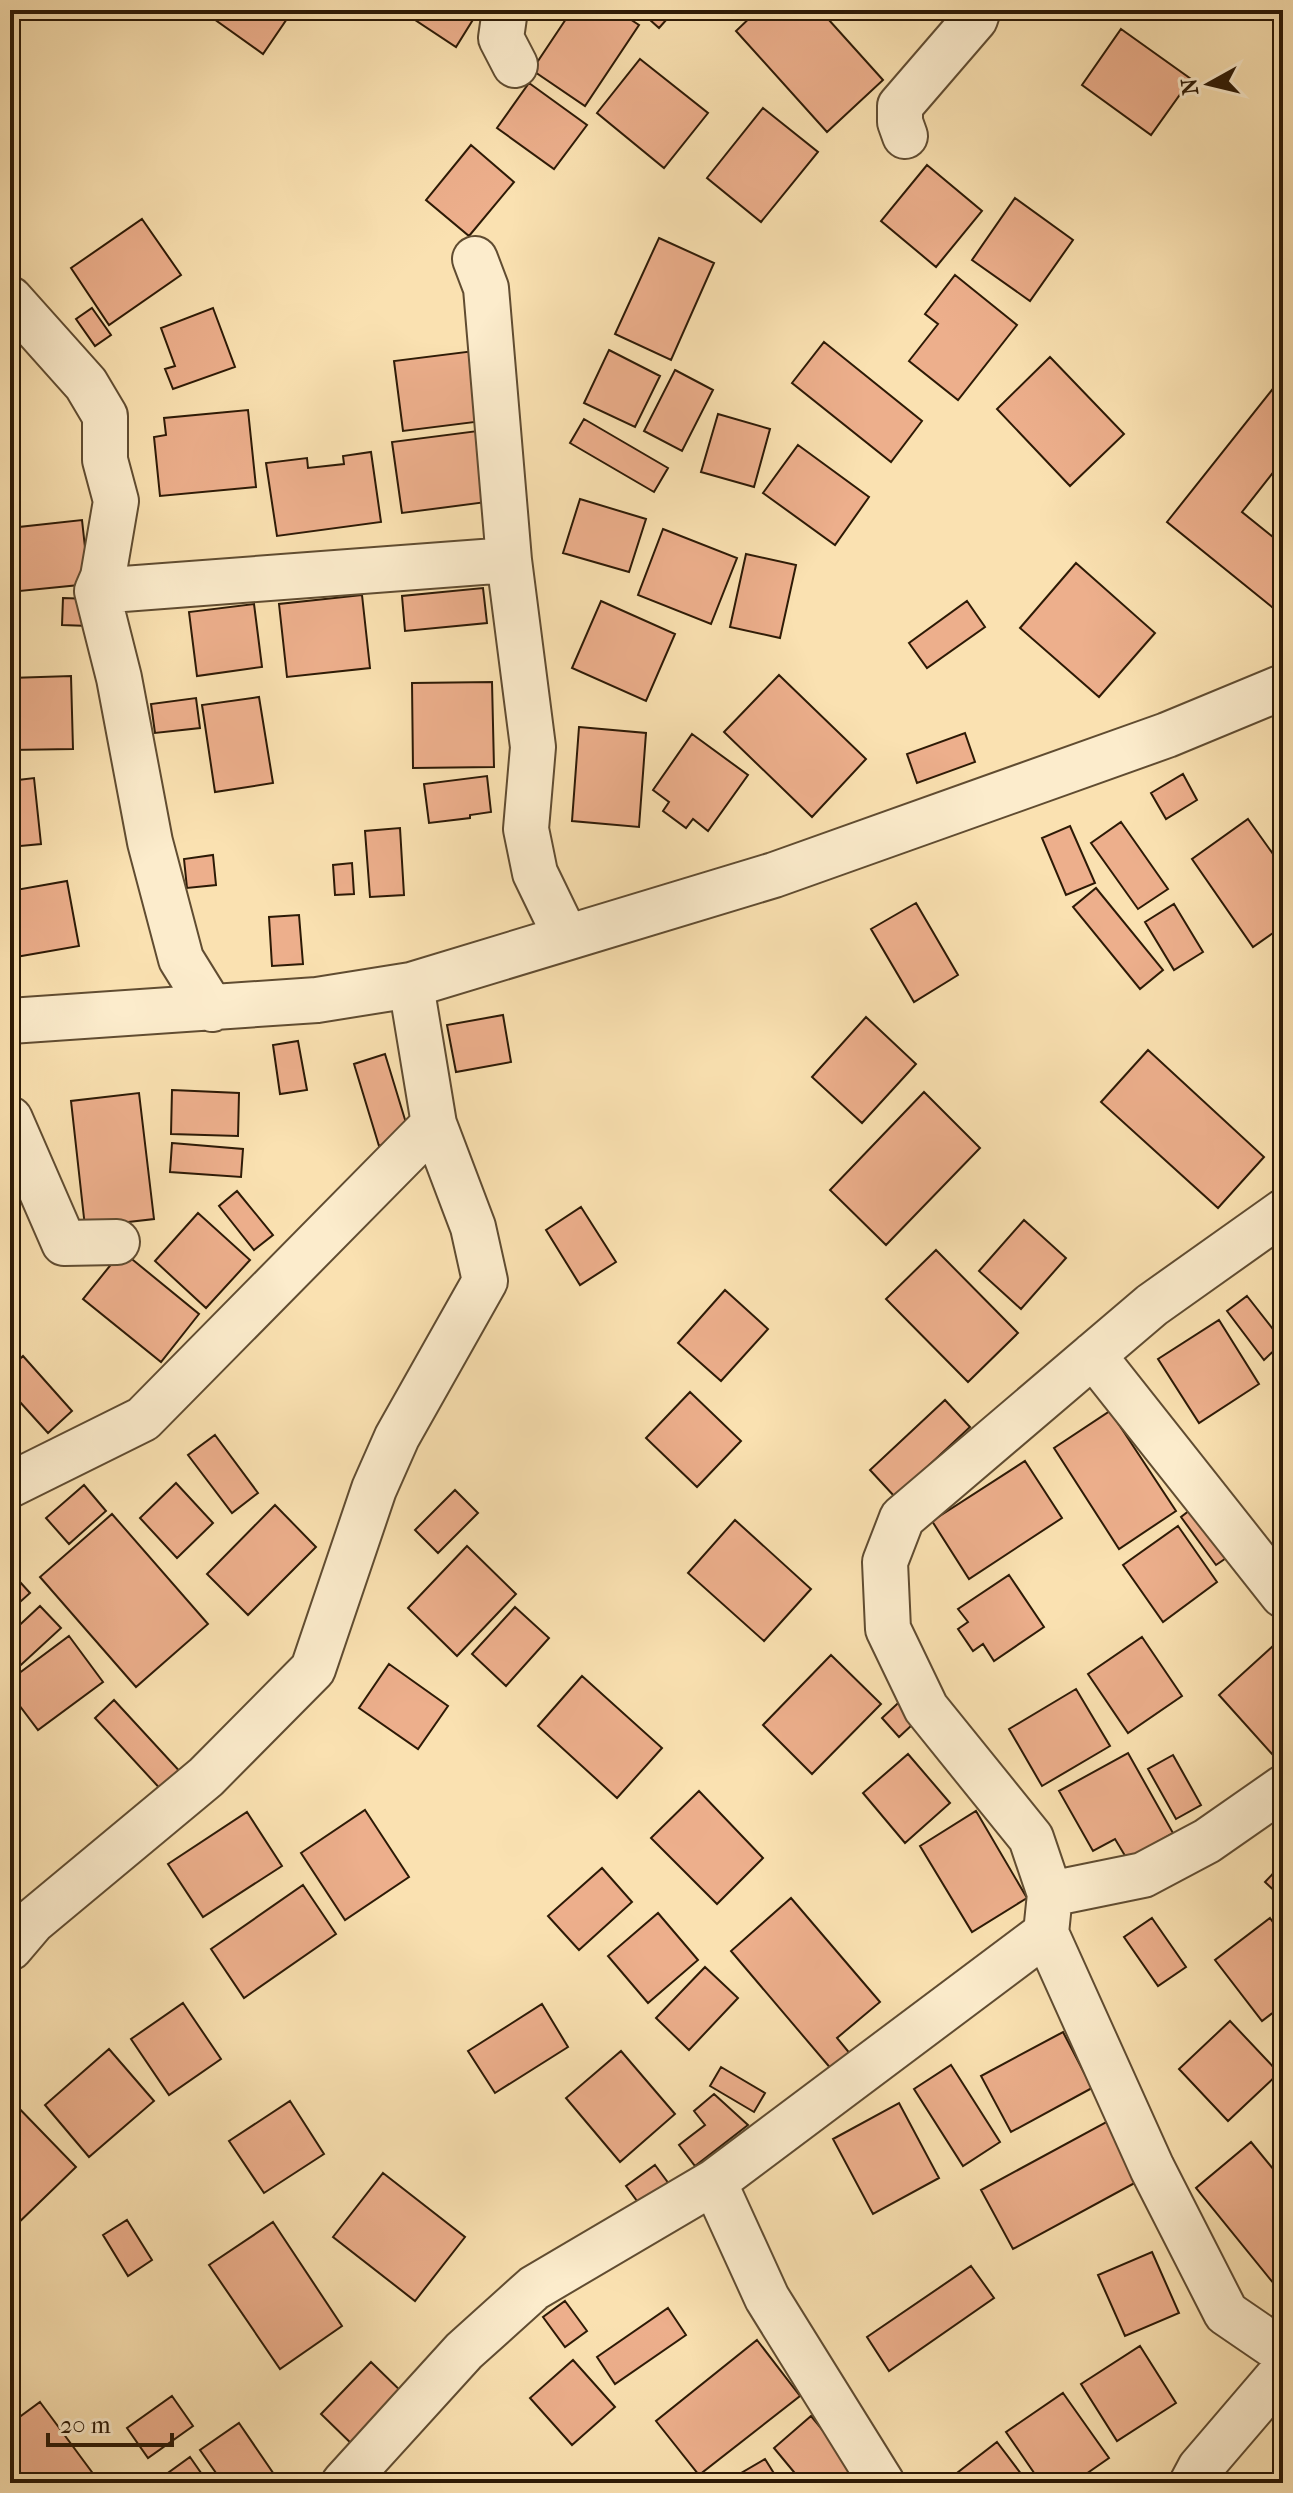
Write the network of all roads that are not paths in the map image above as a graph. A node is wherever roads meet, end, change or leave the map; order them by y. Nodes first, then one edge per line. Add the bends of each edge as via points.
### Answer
1 (505, 10) edge
2 (978, 10) edge
3 (515, 65) dead end
4 (905, 136) dead end
5 (475, 259) dead end
6 (10, 299) edge
7 (509, 560) junction
8 (97, 591) junction
9 (1283, 687) edge
10 (566, 937) junction
11 (411, 985) junction
12 (212, 1009) junction
13 (10, 1021) edge
14 (10, 1119) edge
15 (434, 1124) junction
16 (1283, 1212) edge
17 (117, 1242) dead end
18 (1093, 1355) junction
19 (10, 1485) edge
20 (1283, 1595) edge
21 (1283, 1788) edge
22 (1048, 1913) junction
23 (18, 1923) edge
24 (714, 2182) junction
25 (1283, 2352) edge
26 (1283, 2371) edge
27 (344, 2483) edge
28 (882, 2483) edge
29 (1192, 2483) edge

1 - 3 street via 501,38
2 - 4 street via 900,106
5 - 7 street via 486,288
6 - 8 street via 86,384 105,416 105,460 116,501
7 - 8 street
7 - 10 street via 533,747 526,829 535,873
8 - 12 street via 150,842 181,959
9 - 10 street via 1167,735 774,875
10 - 11 street
11 - 12 street
11 - 15 street
12 - 13 street
14 - 17 street via 64,1243
15 - 19 street via 143,1419
15 - 23 street via 473,1227 485,1281 397,1437 313,1669 206,1777
16 - 18 street via 1152,1305
18 - 20 street
18 - 22 street via 902,1518 885,1562 888,1629 926,1708 1031,1838
21 - 22 street via 1207,1841 1143,1875
22 - 24 street
22 - 25 street via 1152,2168 1226,2313
24 - 27 street via 534,2288 464,2351
24 - 28 street via 767,2298
26 - 29 street

